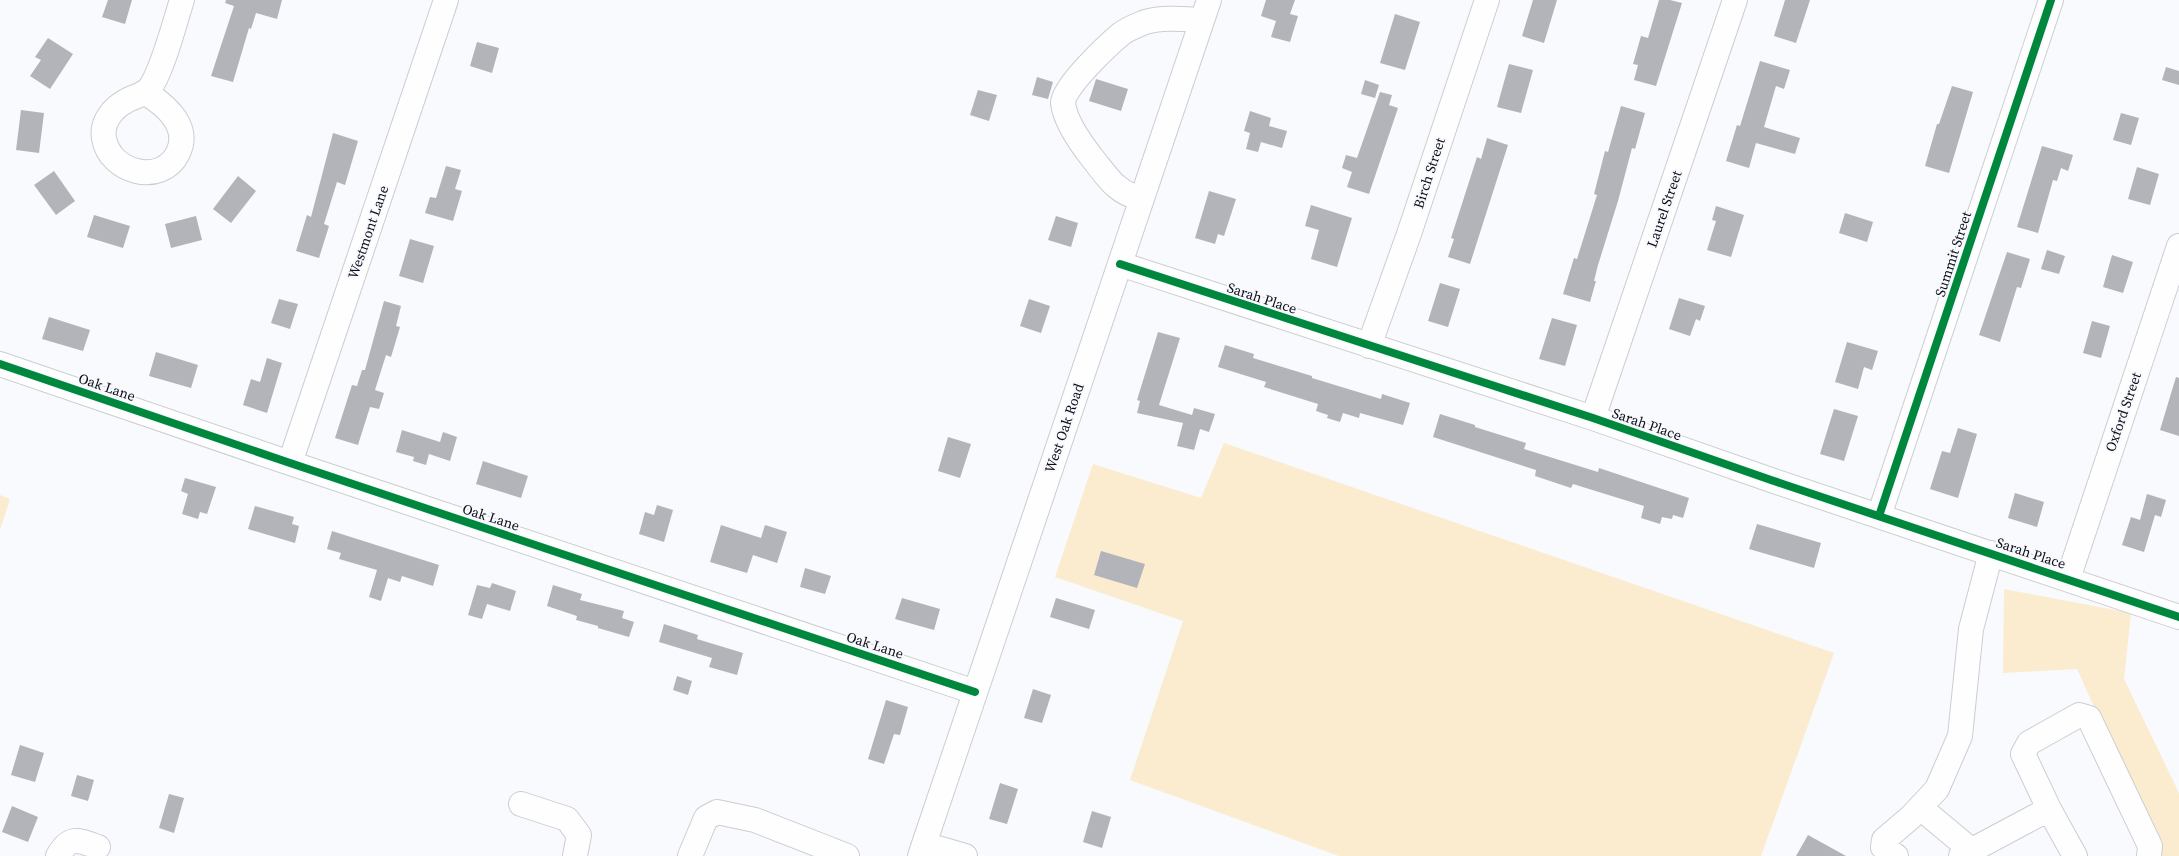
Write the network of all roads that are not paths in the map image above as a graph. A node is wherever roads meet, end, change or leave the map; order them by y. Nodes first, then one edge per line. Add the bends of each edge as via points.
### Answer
1 (182, 0) edge
2 (446, 0) edge
3 (1487, 0) edge
4 (1735, 0) edge
5 (2051, 0) edge
6 (1205, 10) edge
7 (149, 95) dead end
8 (1142, 199) junction
9 (2179, 246) edge
10 (1120, 264) junction
11 (1369, 346) junction
12 (0, 364) edge
13 (1594, 418) junction
14 (290, 463) junction
15 (1879, 516) junction
16 (1991, 553) junction
17 (2068, 578) junction
18 (2172, 615) edge
19 (975, 692) junction
20 (521, 804) dead end
21 (1921, 806) junction
22 (2049, 810) junction
23 (98, 847) dead end
24 (922, 850) edge
25 (1966, 853) edge
26 (58, 856) edge
27 (576, 856) edge
28 (690, 856) edge
29 (847, 856) edge
30 (965, 856) edge
31 (1896, 856) edge
32 (2076, 856) edge
33 (2149, 856) edge

1 - 7 street via 148,90 113,110 106,123 103,136 107,150 114,160 136,172 149,172 170,163 181,144 182,133 178,123 161,103
2 - 14 street, Westmont Lane
3 - 11 street, Birch Street
4 - 13 street, Laurel Street
5 - 15 street, Summit Street
6 - 8 street, West Oak Road
6 - 8 street via 1146,22 1123,33 1084,70 1063,100 1080,141 1112,184 1126,195
8 - 10 street, West Oak Road
9 - 17 street, Oxford Street
10 - 11 street, Sarah Place
10 - 19 street, West Oak Road
11 - 13 street, Sarah Place
12 - 14 street, Oak Lane
13 - 15 street, Sarah Place
14 - 19 street, Oak Lane
15 - 16 street, Sarah Place
16 - 17 street, Sarah Place
16 - 21 street via 1971,629 1960,736 1937,788
17 - 18 street, Sarah Place
19 - 24 street, West Oak Road
20 - 27 street via 568,819 579,835
21 - 25 street
21 - 31 street via 1884,840 1883,847
22 - 25 street
22 - 32 street
22 - 33 street via 2023,754 2029,744 2079,715 2089,718 2150,846
23 - 26 street via 72,841
24 - 30 street
28 - 29 street via 706,818 718,812 756,820

